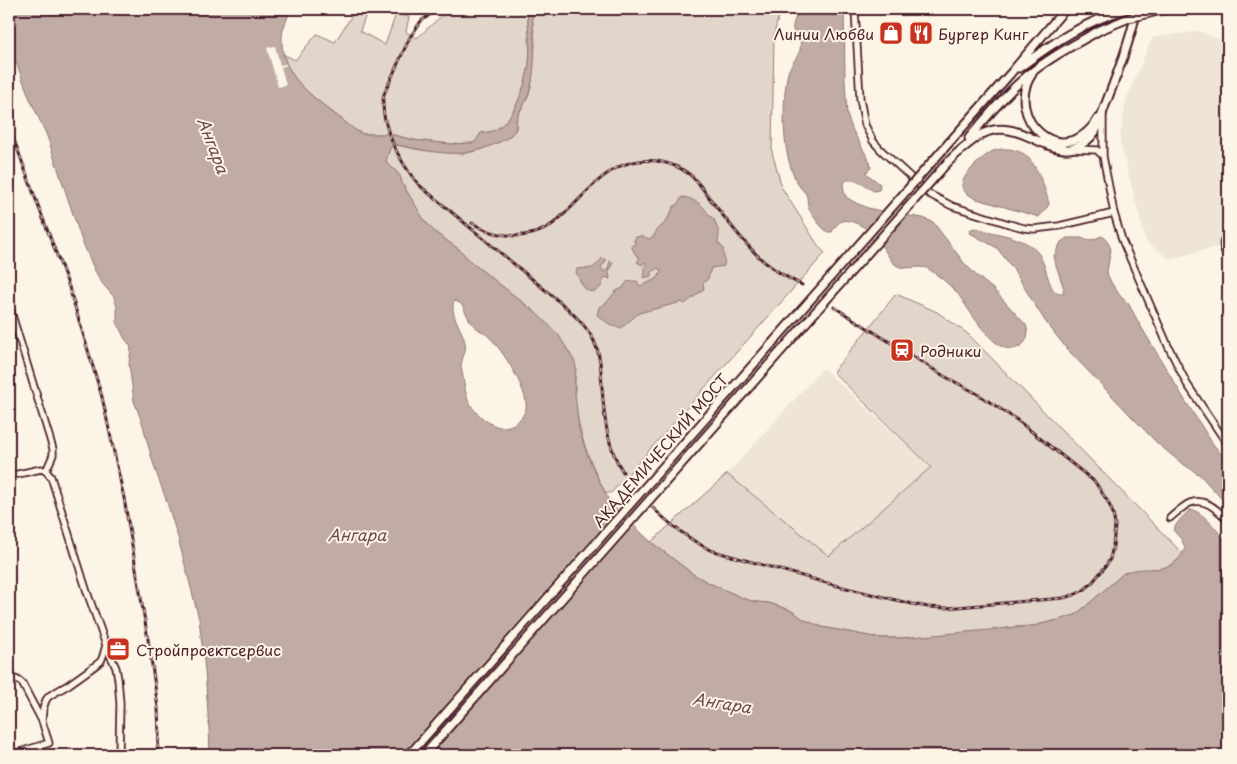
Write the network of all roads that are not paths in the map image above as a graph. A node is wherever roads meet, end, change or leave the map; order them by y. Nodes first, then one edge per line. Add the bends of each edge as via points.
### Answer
1 (855, 9) edge
2 (1064, 9) edge
3 (1127, 9) edge
4 (1137, 9) edge
5 (1168, 9) edge
6 (1036, 70) junction
7 (1010, 74) junction
8 (1103, 110) junction
9 (1074, 148) junction
10 (956, 154) junction
11 (1103, 156) junction
12 (1114, 213) junction
13 (1228, 232) edge
14 (1228, 258) edge
15 (9, 305) edge
16 (1228, 446) edge
17 (46, 471) junction
18 (9, 476) edge
19 (1170, 518) dead end
20 (1228, 520) edge
21 (106, 646) junction
22 (9, 680) edge
23 (42, 721) junction
24 (10, 755) edge
25 (119, 755) edge
26 (409, 755) edge
27 (424, 755) edge

1 - 12 street via 860,99 865,125 881,150 929,194 959,208 1024,228 1059,226
2 - 7 main road
3 - 7 main road via 1065,36
4 - 8 main road via 1126,50
5 - 6 main road, bridge via 1129,18 1100,30
6 - 8 main road via 1027,84 1025,107 1033,126 1044,137 1057,142 1076,139 1091,129
6 - 10 main road via 988,115
7 - 26 main road, АКАДЕМИЧЕСКИЙ МОСТ, bridge
8 - 9 main road via 1093,134
8 - 11 street
9 - 10 main road via 1056,148 1013,130 999,129 977,136
9 - 11 street via 1097,150
10 - 27 main road, АКАДЕМИЧЕСКИЙ МОСТ, bridge
11 - 12 street
12 - 16 street via 1122,240 1169,348 1187,384
13 - 14 street via 1223,247
15 - 17 street via 53,449
17 - 18 street via 42,469
17 - 21 street via 51,477
19 - 20 street via 1199,501 1212,506
21 - 23 street via 104,656 96,666 49,696 43,708
21 - 25 street via 118,679
22 - 23 street via 19,679
23 - 24 street via 49,743

